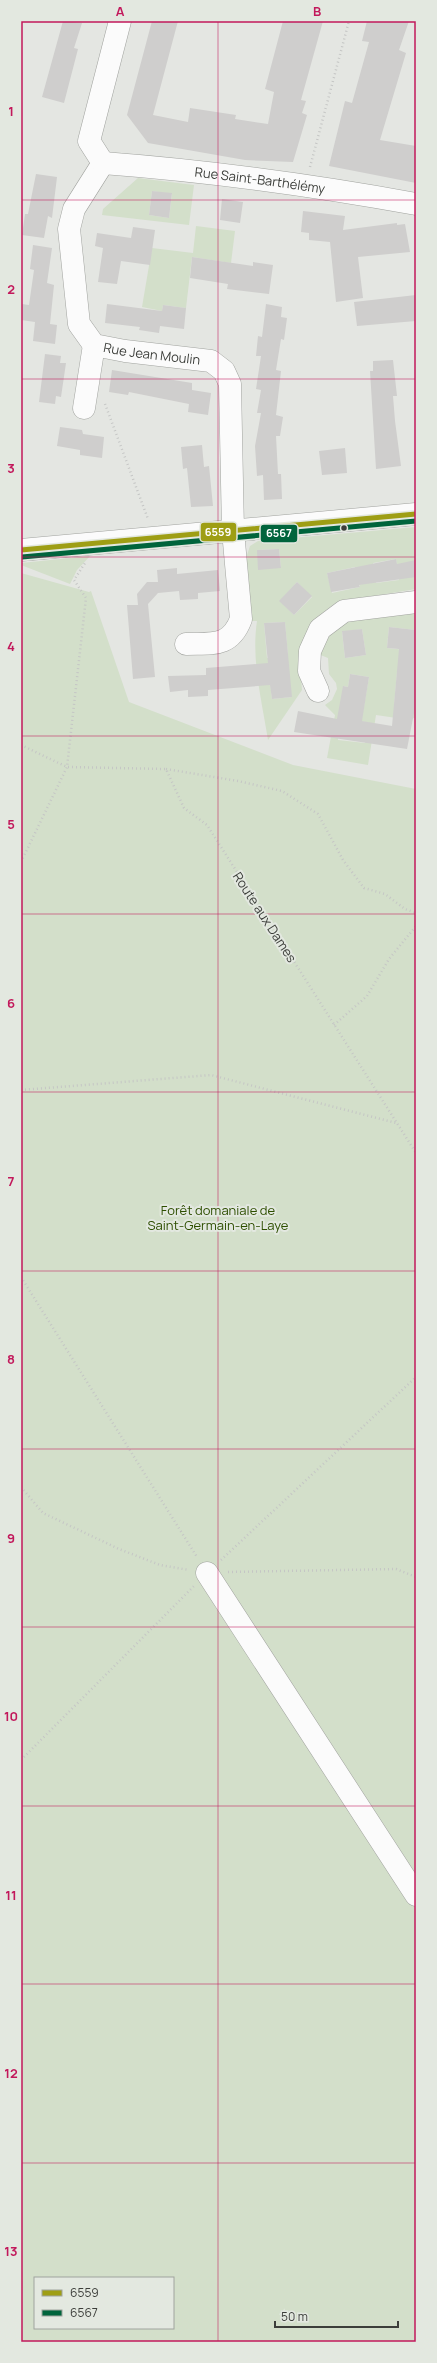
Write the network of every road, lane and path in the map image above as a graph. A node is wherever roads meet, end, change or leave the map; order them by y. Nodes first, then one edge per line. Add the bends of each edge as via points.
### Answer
1 (120, 21) edge
2 (349, 21) edge
3 (103, 163) junction
4 (305, 185) junction
5 (416, 204) edge
6 (94, 345) junction
7 (94, 405) joint
8 (416, 514) edge
9 (148, 520) dead end
10 (233, 531) junction
11 (93, 544) junction
12 (21, 550) edge
13 (416, 602) edge
14 (186, 644) dead end
15 (318, 691) dead end
16 (21, 744) edge
17 (66, 767) junction
18 (166, 769) junction
19 (21, 862) edge
20 (416, 913) edge
21 (416, 926) edge
22 (334, 1025) junction
23 (21, 1090) edge
24 (397, 1123) junction
25 (416, 1153) edge
26 (21, 1277) edge
27 (21, 1487) edge
28 (207, 1573) junction
29 (416, 1577) edge
30 (416, 1895) edge

1 - 3 street via 89,140
2 - 4 path
3 - 4 street, Rue Saint-Barthélémy
3 - 6 street, Rue Jean Moulin via 74,209 69,229 79,324
4 - 5 street, Rue Saint-Barthélémy
6 - 7 street
6 - 10 street, Rue Jean Moulin via 211,361 224,372 230,384
7 - 9 path
8 - 10 street
10 - 11 street
10 - 14 street, Rue Jean Moulin via 241,619 236,633 223,643
11 - 12 street
11 - 17 path via 92,557 82,566 74,580 86,598
13 - 15 street via 344,611 320,629 310,651 309,671
16 - 17 path
17 - 18 path
17 - 19 path
18 - 20 path via 238,780 282,791 318,814 343,860 364,888 385,894 405,909
18 - 22 path, Route aux Dames via 184,808 207,826
21 - 22 path via 389,959 367,996
22 - 24 path, Route aux Dames
23 - 24 path via 211,1075
24 - 25 path, Route aux Dames
26 - 28 path
27 - 28 path via 43,1513 119,1549 160,1565
28 - 29 path via 396,1569
28 - 30 street

